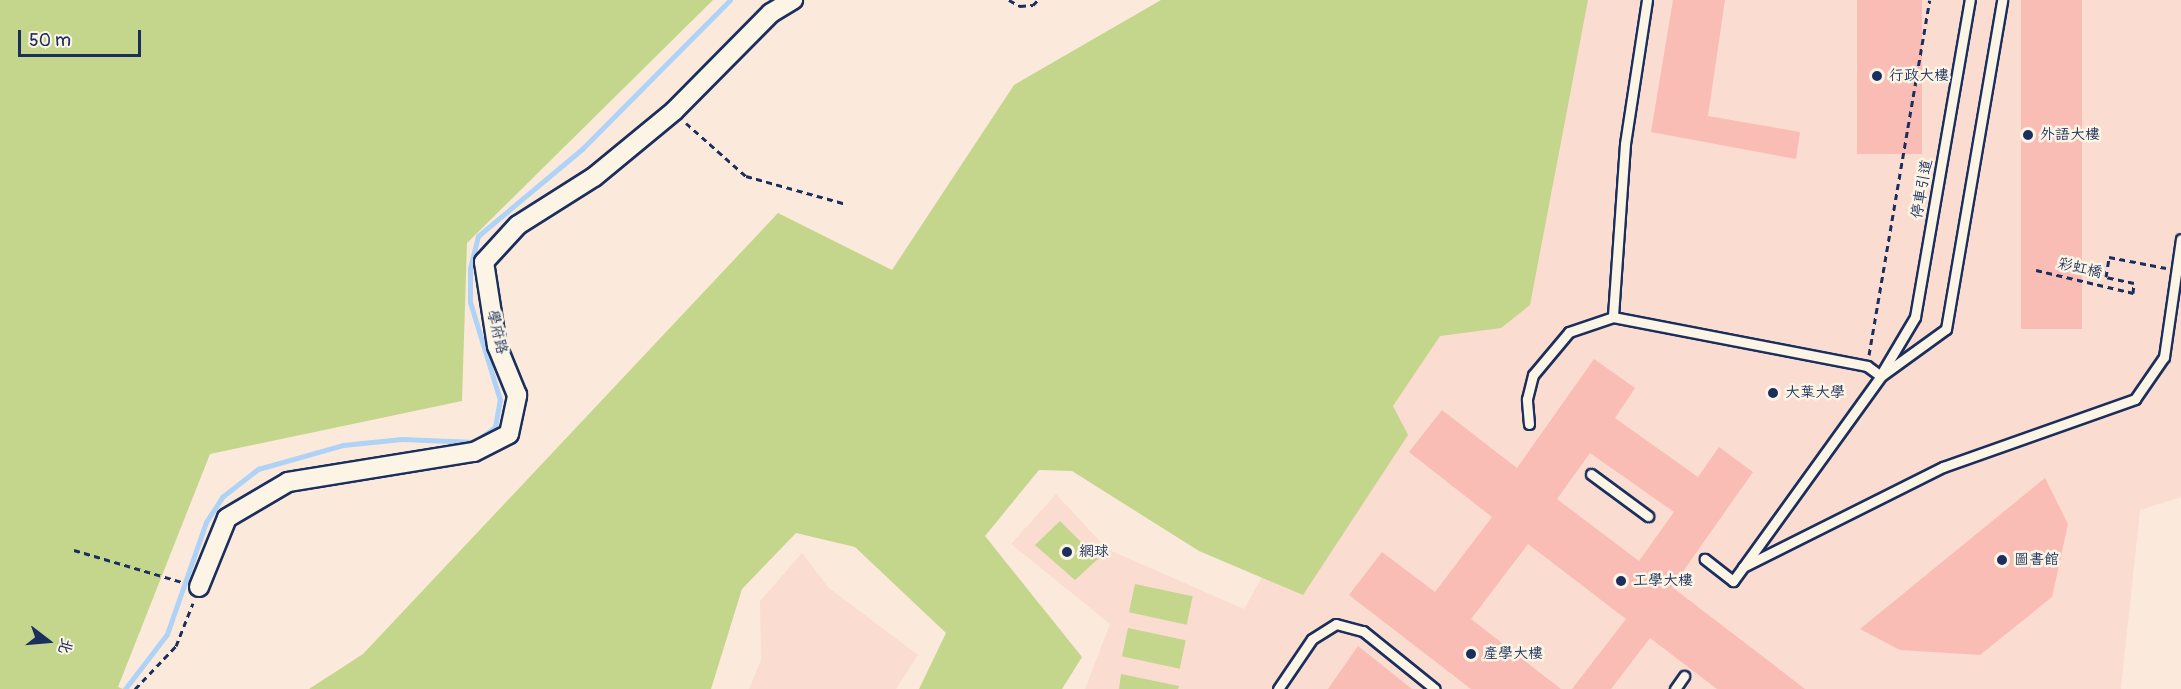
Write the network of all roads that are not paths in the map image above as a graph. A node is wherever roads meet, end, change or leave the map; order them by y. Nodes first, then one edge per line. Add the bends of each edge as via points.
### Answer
1 (793, 0) edge
2 (1647, 0) edge
3 (1970, 0) edge
4 (2002, 0) edge
5 (2181, 239) edge
6 (1613, 317) junction
7 (1881, 376) junction
8 (1529, 424) dead end
9 (1591, 474) dead end
10 (1648, 516) dead end
11 (1705, 560) dead end
12 (1741, 568) junction
13 (199, 587) road end
14 (1683, 676) dead end
15 (1278, 689) edge
16 (1435, 689) edge
17 (1675, 689) edge

1 - 13 street, 學府路 via 771,13 674,111 594,177 518,225 484,262 497,346 517,395 508,434 474,452 288,482 228,518
2 - 6 lane via 1625,144
3 - 7 lane, 停車引道 via 1915,317
4 - 7 lane via 1946,328
5 - 12 lane via 2164,357 2135,399 1943,466
6 - 7 lane via 1867,366
6 - 8 lane via 1569,332 1533,375 1527,399
7 - 12 lane
9 - 10 lane
11 - 12 lane via 1733,581
14 - 17 lane
15 - 16 lane via 1312,639 1336,624 1363,631

